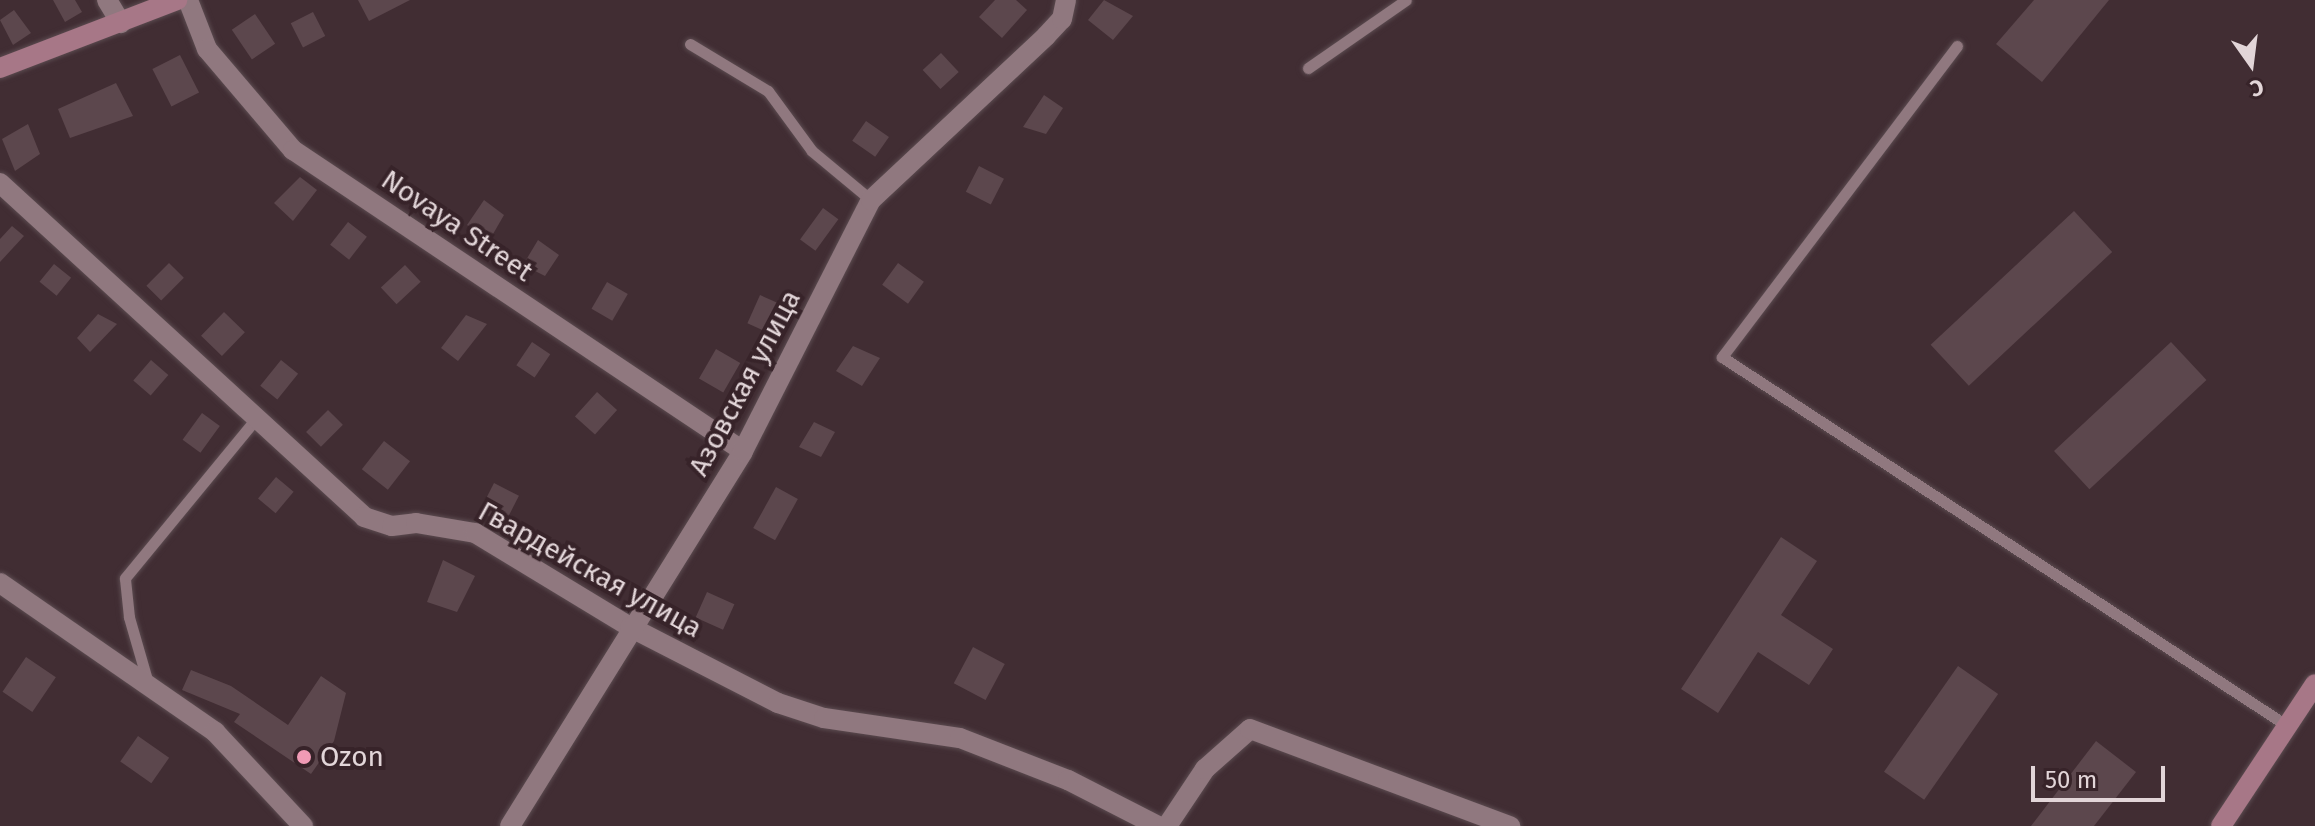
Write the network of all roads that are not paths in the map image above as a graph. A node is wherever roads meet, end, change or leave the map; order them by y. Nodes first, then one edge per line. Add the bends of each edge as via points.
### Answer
1 (107, 0) edge
2 (177, 0) edge
3 (188, 0) edge
4 (1066, 0) edge
5 (1406, 0) edge
6 (121, 23) junction
7 (690, 44) dead end
8 (1957, 46) dead end
9 (0, 68) edge
10 (1308, 68) dead end
11 (0, 183) edge
12 (871, 200) junction
13 (254, 421) junction
14 (743, 451) junction
15 (0, 583) edge
16 (630, 627) junction
17 (2315, 684) edge
18 (149, 685) junction
19 (2286, 725) junction
20 (303, 826) edge
21 (510, 826) edge
22 (1158, 826) edge
23 (1167, 826) edge
24 (1510, 826) edge
25 (2221, 826) edge

1 - 6 street
2 - 6 street
3 - 14 street, Novaya Street via 207,49 293,150
4 - 12 street, Азовская улица via 1054,27
5 - 10 lane
6 - 9 street
7 - 12 lane via 768,91 812,151
8 - 19 lane via 1722,357
11 - 13 street, Гвардейская улица
12 - 14 street, Азовская улица
13 - 16 street, Гвардейская улица via 364,517 392,526 416,523 475,533
13 - 18 lane via 125,578 129,617
14 - 16 street, Азовская улица
15 - 18 street
16 - 21 street, Азовская улица
16 - 22 street, Гвардейская улица via 778,703 824,718 960,738 1068,780
17 - 19 street
18 - 20 street via 215,732
19 - 25 street
23 - 24 street via 1205,769 1250,729

